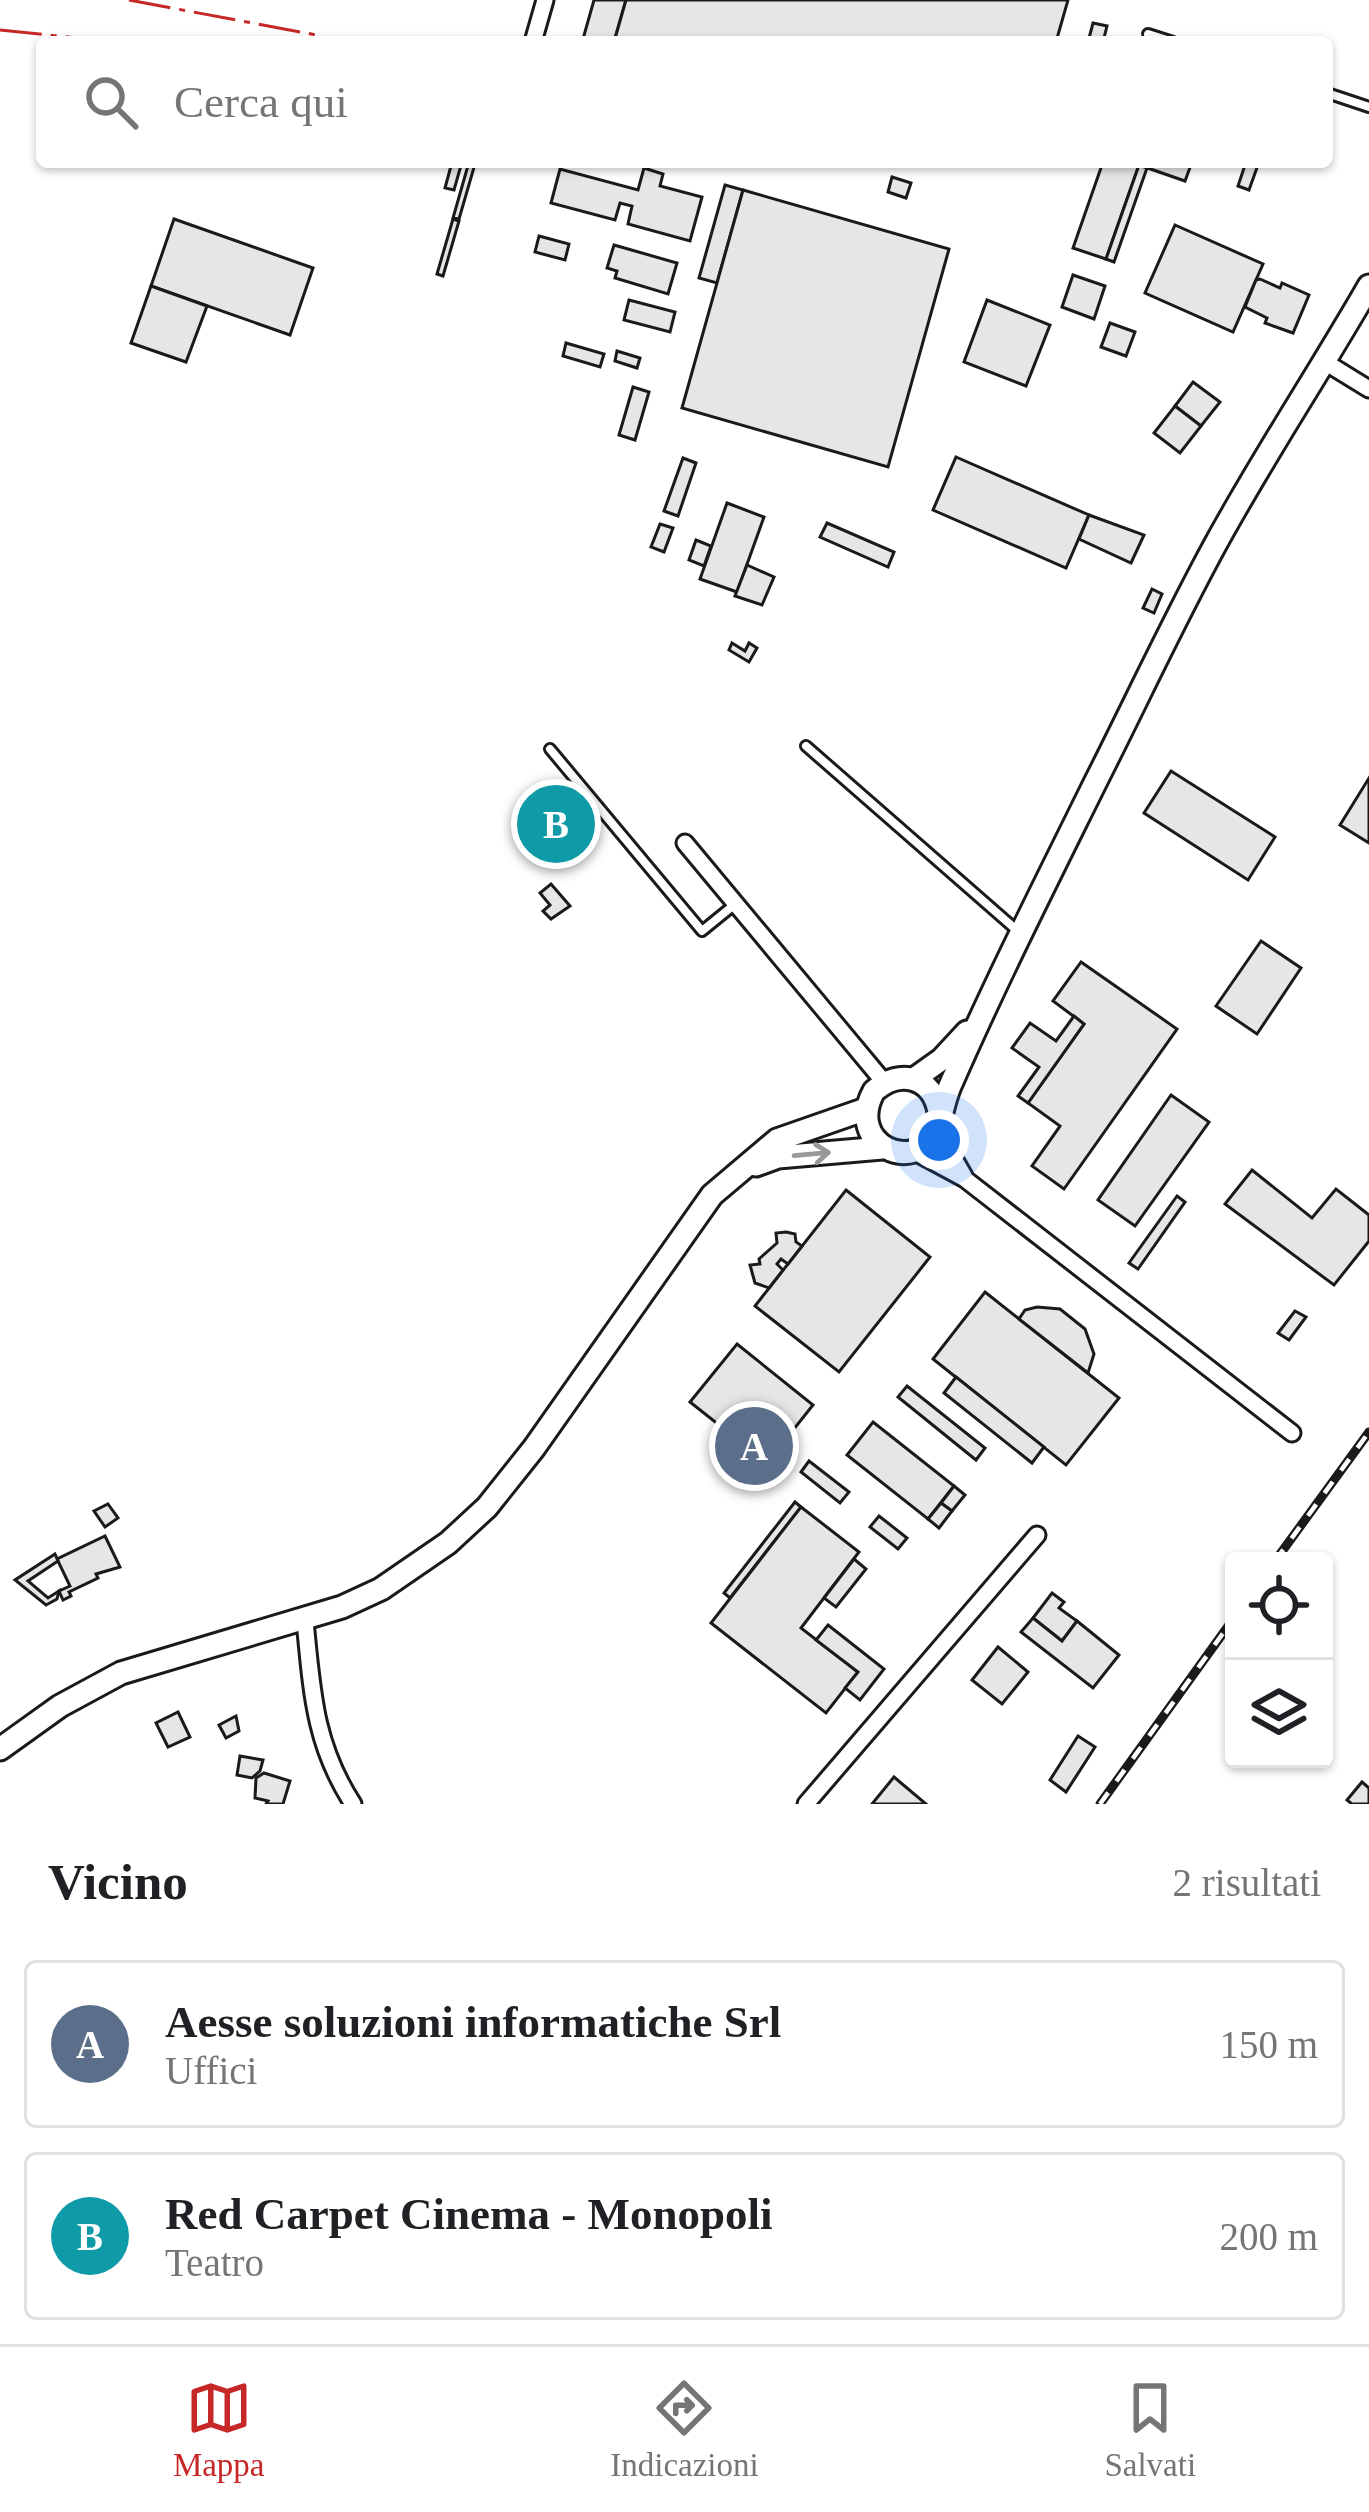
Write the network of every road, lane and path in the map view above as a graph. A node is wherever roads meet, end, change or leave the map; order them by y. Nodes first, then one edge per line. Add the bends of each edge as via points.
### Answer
1 (545, 0) edge
2 (1148, 34) dead end
3 (535, 36) edge
4 (1154, 36) edge
5 (1333, 95) edge
6 (1369, 107) edge
7 (1369, 286) edge
8 (1325, 362) junction
9 (1369, 389) edge
10 (806, 746) dead end
11 (550, 749) dead end
12 (685, 843) dead end
13 (735, 904) junction
14 (1021, 934) junction
15 (984, 1013) junction
16 (914, 1079) junction
17 (884, 1082) junction
18 (866, 1109) junction
19 (938, 1121) junction
20 (882, 1148) junction
21 (913, 1151) junction
22 (744, 1169) junction
23 (965, 1179) junction
24 (1292, 1433) dead end
25 (1036, 1535) dead end
26 (305, 1622) junction
27 (0, 1749) edge
28 (353, 1804) edge
29 (806, 1804) edge

1 - 3 street
2 - 4 lane
5 - 6 lane
7 - 8 street
8 - 9 street
8 - 14 street via 1209,556
10 - 14 lane
11 - 13 lane via 702,931
12 - 13 street
13 - 17 street
14 - 15 street
15 - 16 street
15 - 19 street
16 - 17 street
16 - 19 street via 931,1089
17 - 18 street
18 - 20 street
18 - 22 street via 777,1140
19 - 21 street
19 - 23 street
20 - 21 street
22 -> 20 street via 778,1157
21 - 23 street
22 - 26 street via 712,1195 487,1508 381,1589
23 - 24 street
25 - 29 street
26 - 27 street via 121,1673
26 - 28 street via 322,1747

